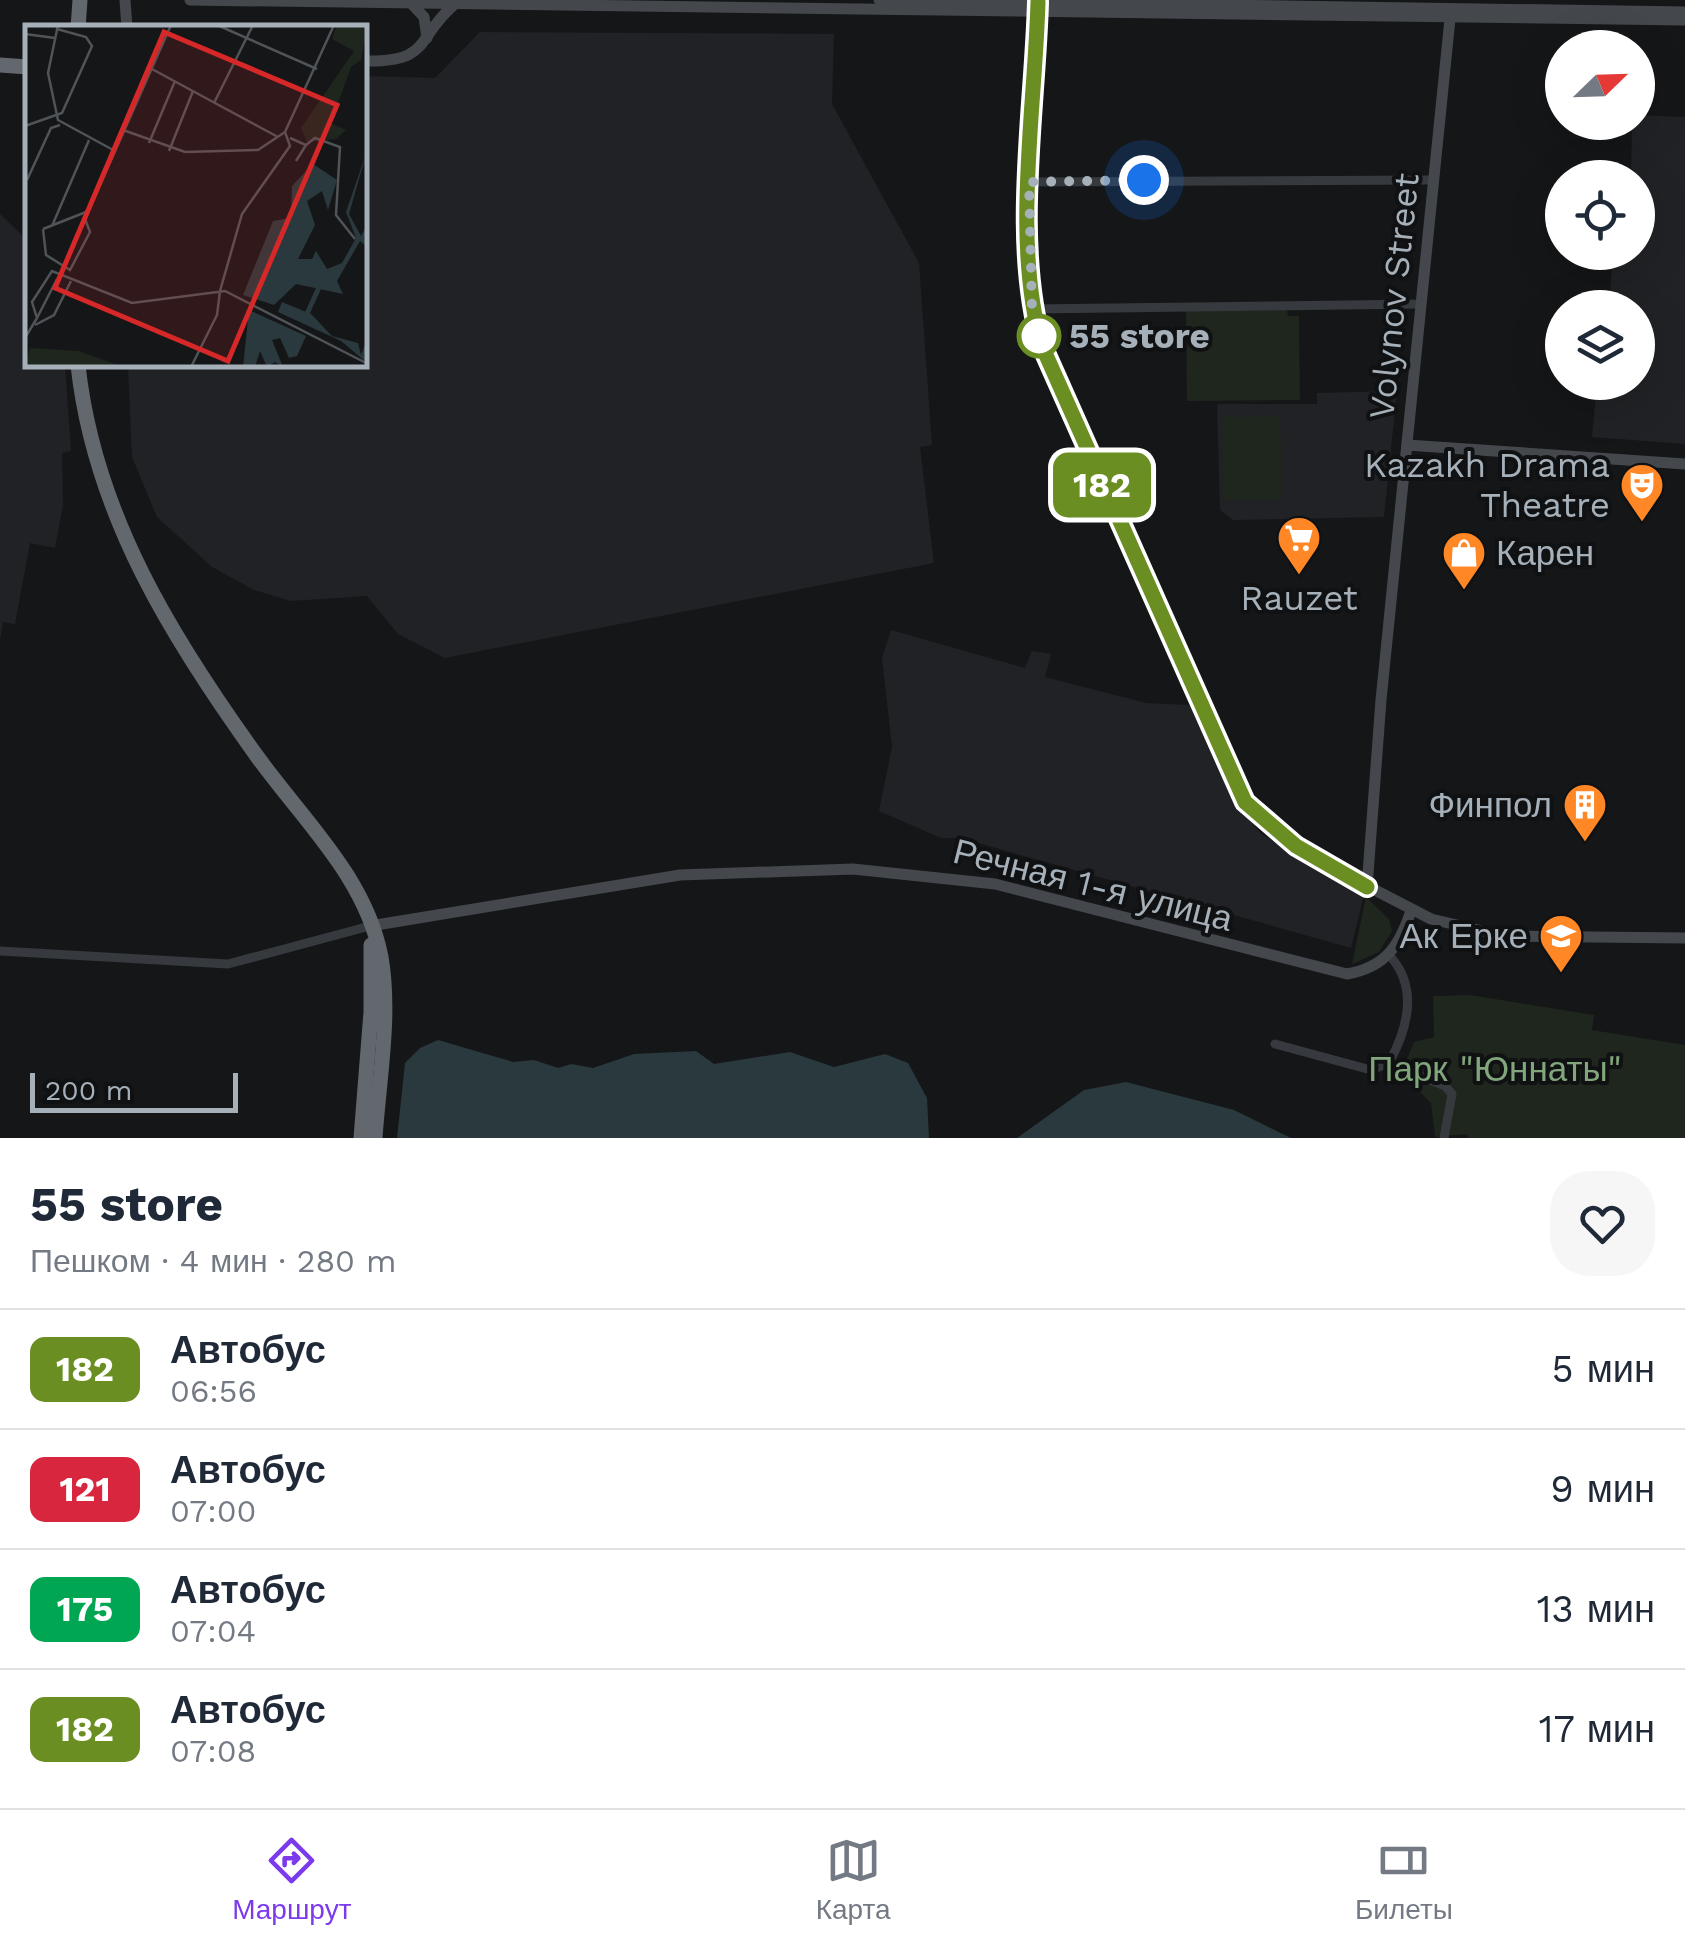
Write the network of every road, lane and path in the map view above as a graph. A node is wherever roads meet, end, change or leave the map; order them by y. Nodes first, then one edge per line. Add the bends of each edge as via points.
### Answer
1 (125, 0) edge
2 (190, 0) edge
3 (880, 0) edge
4 (410, 2) edge
5 (456, 3) junction
6 (901, 3) edge
7 (1587, 6) edge
8 (1038, 7) junction
9 (1685, 12) edge
10 (1450, 13) junction
11 (1685, 20) edge
12 (126, 21) edge
13 (427, 38) junction
14 (368, 61) edge
15 (0, 66) edge
16 (25, 67) edge
17 (1434, 180) junction
18 (1029, 182) junction
19 (1421, 304) junction
20 (1032, 310) junction
21 (78, 368) edge
22 (1407, 445) junction
23 (1685, 464) edge
24 (1367, 887) junction
25 (1411, 911) junction
26 (370, 926) junction
27 (1685, 938) edge
28 (0, 951) edge
29 (1389, 956) junction
30 (1275, 1044) dead end
31 (1389, 1062) junction
32 (361, 1138) edge
33 (374, 1138) edge
34 (1444, 1138) edge

1 - 12 main road
2 - 4 main road
3 - 6 main road
4 - 5 main road
4 - 13 main road via 424,17
5 - 6 main road
5 - 13 main road
6 - 8 main road
7 - 9 main road
7 - 10 main road
8 - 10 main road
8 - 18 main road
10 - 11 main road
10 - 17 main road, Volynov Street
13 - 14 main road via 407,58
15 - 16 highway
17 - 18 street
17 - 19 main road, Volynov Street
18 - 20 main road
19 - 20 street
19 - 22 main road, Volynov Street
20 - 24 main road via 1063,399 1245,802 1296,846
21 - 26 highway via 110,502 153,595 260,761 342,864
22 - 23 main road
22 - 24 main road, Volynov Street
24 - 25 main road
25 - 27 main road via 1504,936
25 - 29 main road
26 - 28 street via 228,964
26 - 29 main road, Речная 1-я улица via 680,875 854,869 995,884 1328,972 1361,971
26 - 32 highway
26 - 33 highway via 384,990
29 - 31 street via 1408,990 1404,1028
30 - 31 street via 1371,1070
31 - 34 street via 1452,1094

